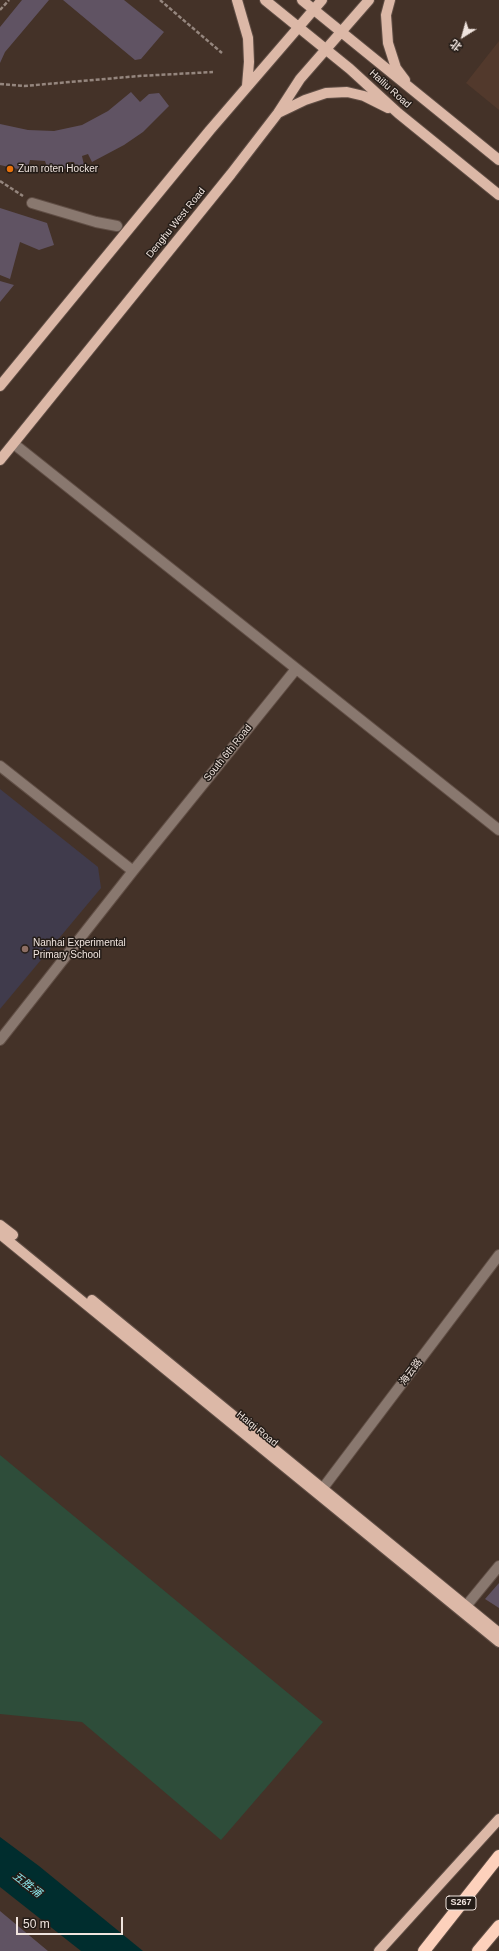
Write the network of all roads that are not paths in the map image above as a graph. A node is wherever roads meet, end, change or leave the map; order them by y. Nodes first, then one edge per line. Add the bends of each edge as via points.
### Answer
1 (237, 0) edge
2 (265, 0) edge
3 (302, 0) edge
4 (322, 0) edge
5 (369, 0) edge
6 (390, 0) edge
7 (314, 10) junction
8 (299, 26) junction
9 (341, 32) junction
10 (326, 49) junction
11 (247, 86) junction
12 (416, 94) junction
13 (278, 113) junction
14 (398, 113) junction
15 (499, 160) edge
16 (499, 195) edge
17 (32, 203) road end
18 (117, 226) dead end
19 (0, 386) edge
20 (14, 444) junction
21 (0, 460) edge
22 (296, 669) junction
23 (0, 766) edge
24 (499, 830) edge
25 (133, 871) junction
26 (0, 1040) edge
27 (0, 1225) edge
28 (0, 1234) edge
29 (499, 1255) edge
30 (323, 1488) junction
31 (499, 1566) edge
32 (464, 1609) junction
33 (499, 1633) edge
34 (499, 1642) edge
35 (499, 1819) edge
36 (499, 1856) edge
37 (499, 1926) edge
38 (379, 1951) edge
39 (424, 1951) edge
40 (478, 1951) edge

1 - 11 main road via 248,38
2 - 8 main road, Hailiu Road
3 - 7 main road, Hailiu Road
4 - 7 main road
5 - 9 main road, Denghu West Road
6 - 12 main road via 386,15 388,43 396,68
7 - 8 main road
7 - 9 main road, Hailiu Road
8 - 10 main road, Hailiu Road
8 - 11 main road
9 - 10 main road, Denghu West Road
9 - 12 main road, Hailiu Road
10 - 13 main road, Denghu West Road via 300,79
10 - 14 main road, Hailiu Road
11 - 19 main road
12 - 15 main road, Hailiu Road
13 - 14 main road via 326,92 347,92 364,96
13 - 20 main road, Denghu West Road
14 - 16 main road, Hailiu Road
17 - 18 street
20 - 21 main road, Denghu West Road
20 - 22 street
22 - 24 street
22 - 25 street, South 6th Road
23 - 25 street
25 - 26 street, South 6th Road
27 - 30 main road, Haiqi Road
28 - 32 main road, Haiqi Road
29 - 30 street, 海云路
30 - 32 main road, Haiqi Road
31 - 32 street
32 - 33 main road, Haiqi Road
32 - 34 main road, Haiqi Road
35 - 38 main road
36 - 39 highway, S267
37 - 40 highway

